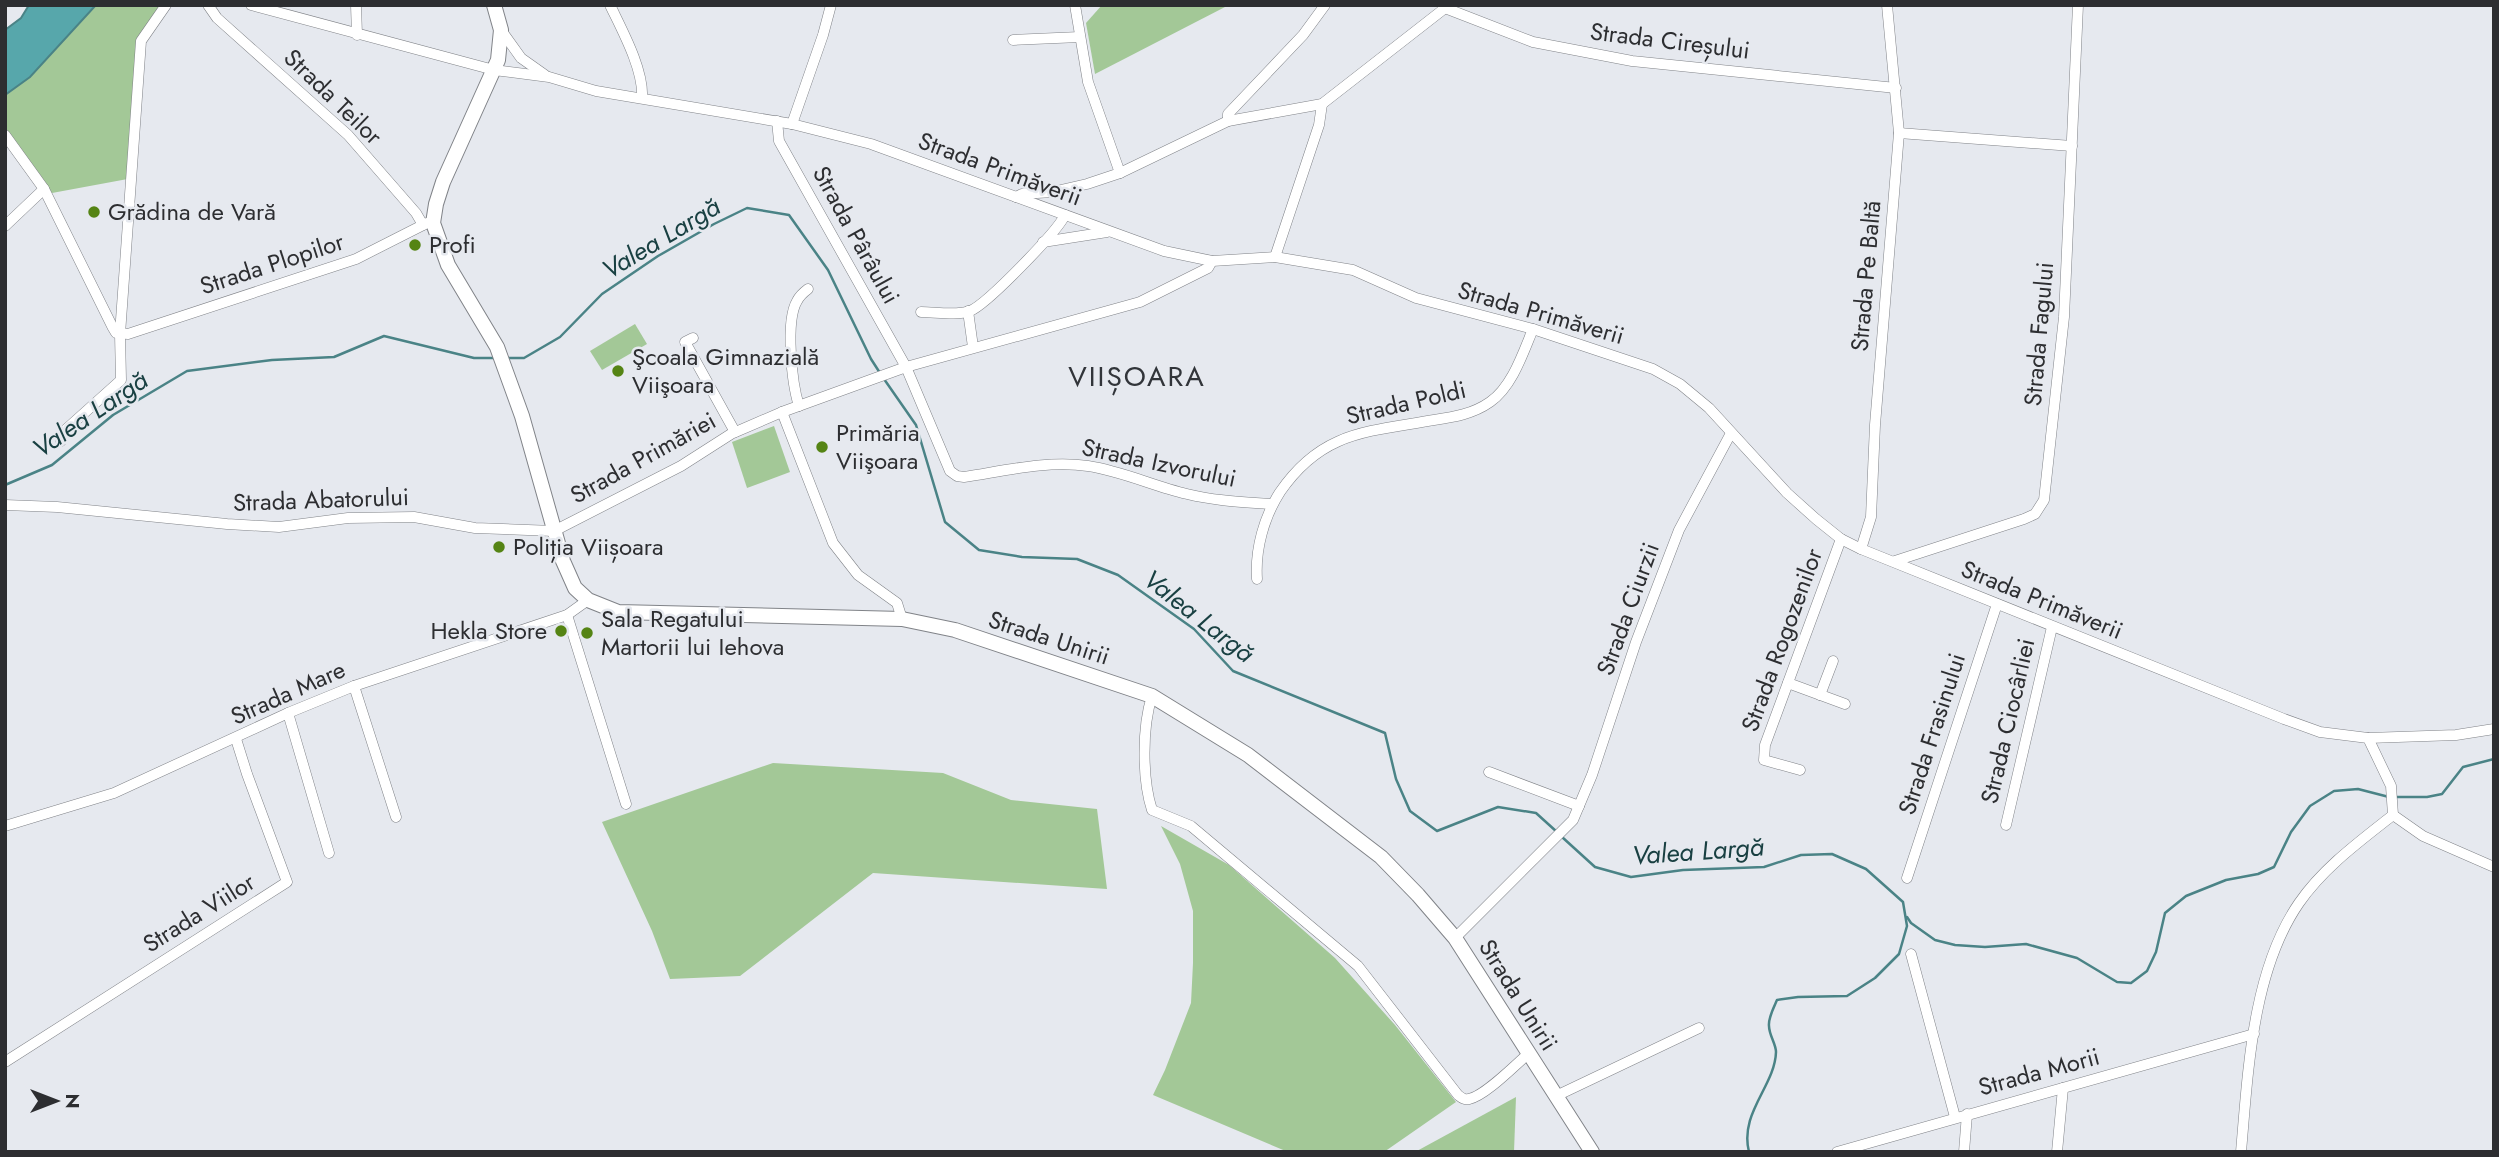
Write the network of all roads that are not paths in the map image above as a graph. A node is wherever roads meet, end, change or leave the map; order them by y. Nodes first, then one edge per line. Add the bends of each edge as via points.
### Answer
1 (166, 5) edge
2 (208, 5) edge
3 (251, 5) edge
4 (356, 5) edge
5 (494, 5) edge
6 (610, 5) edge
7 (831, 5) edge
8 (1075, 5) edge
9 (1325, 5) edge
10 (1887, 5) edge
11 (2078, 5) edge
12 (1447, 7) edge
13 (500, 30) junction
14 (357, 34) junction
15 (1080, 37) junction
16 (1013, 40) dead end
17 (494, 70) junction
18 (549, 77) junction
19 (1895, 88) junction
20 (642, 98) junction
21 (1322, 104) junction
22 (777, 121) junction
23 (1228, 121) junction
24 (792, 124) junction
25 (1899, 133) junction
26 (5, 135) edge
27 (2072, 146) junction
28 (1120, 173) junction
29 (44, 189) junction
30 (1016, 197) junction
31 (1065, 215) junction
32 (428, 224) junction
33 (5, 226) edge
34 (1111, 232) junction
35 (1043, 242) junction
36 (1275, 257) junction
37 (1212, 261) junction
38 (808, 289) dead end
39 (968, 312) junction
40 (921, 313) dead end
41 (1533, 329) junction
42 (120, 334) junction
43 (693, 338) dead end
44 (973, 347) junction
45 (906, 366) junction
46 (799, 406) junction
47 (782, 412) junction
48 (735, 432) junction
49 (1731, 433) junction
50 (61, 441) dead end
51 (1272, 504) junction
52 (5, 505) edge
53 (554, 531) junction
54 (1841, 538) junction
55 (1860, 549) junction
56 (1895, 561) junction
57 (1257, 579) dead end
58 (588, 600) junction
59 (1997, 604) junction
60 (567, 615) junction
61 (902, 619) junction
62 (2052, 627) junction
63 (1833, 661) dead end
64 (1788, 683) junction
65 (354, 686) junction
66 (1820, 695) junction
67 (1152, 696) junction
68 (1845, 704) dead end
69 (288, 713) junction
70 (2494, 729) edge
71 (2368, 738) junction
72 (236, 739) junction
73 (1800, 770) dead end
74 (1489, 772) dead end
75 (626, 804) dead end
76 (1579, 806) junction
77 (2393, 810) junction
78 (396, 817) dead end
79 (2006, 825) dead end
80 (5, 826) edge
81 (329, 853) dead end
82 (2494, 867) edge
83 (1907, 878) dead end
84 (1455, 938) junction
85 (1911, 954) dead end
86 (1699, 1028) dead end
87 (2254, 1034) junction
88 (1528, 1054) junction
89 (5, 1062) edge
90 (2063, 1087) junction
91 (1556, 1096) junction
92 (1967, 1114) junction
93 (1955, 1117) junction
94 (1592, 1152) edge
95 (1837, 1152) edge
96 (1964, 1152) edge
97 (2057, 1152) edge
98 (2241, 1152) edge

1 - 42 street via 141,41
2 - 32 street, Strada Teilor via 348,135
3 - 14 street
4 - 14 street
5 - 13 main road
6 - 20 street via 634,61
7 - 24 street
8 - 15 street
9 - 23 street via 1303,35 1228,114
10 - 19 street, Strada Pe Baltă
11 - 27 street, Strada Fagului
12 - 19 street, Strada Cireșului via 1523,39 1595,54
12 - 21 street
13 - 17 main road
13 - 18 street via 521,58
14 - 17 street
15 - 16 street
15 - 28 street via 1088,82
17 - 18 street
17 - 32 main road
18 - 20 street, Strada Primăverii
19 - 25 street, Strada Pe Baltă
20 - 22 street, Strada Primăverii
21 - 23 street
21 - 36 street
22 - 24 street, Strada Primăverii
22 - 45 street, Strada Pârâului via 779,141
23 - 28 street
24 - 30 street, Strada Primăverii via 870,144
25 - 27 street
25 - 55 street, Strada Pe Baltă via 1871,517
26 - 29 street
27 - 56 street, Strada Fagului via 2064,317 2044,500 2035,514 2024,519
28 - 30 street
29 - 33 street
29 - 42 street
30 - 31 street, Strada Primăverii
31 - 34 street, Strada Primăverii
31 - 35 street
32 - 42 street, Strada Plopilor via 356,259
32 - 53 main road via 497,347
34 - 35 street
34 - 37 street, Strada Primăverii via 1164,251
35 - 39 street
36 - 37 street, Strada Primăverii
36 - 41 street, Strada Primăverii via 1353,270 1416,298
37 - 44 street, Strada Primăriei via 1208,268 1139,302
38 - 46 street via 796,302 792,316 793,385
39 - 40 street
39 - 44 street
41 - 49 street, Strada Primăverii via 1654,369 1709,408
41 - 51 street, Strada Poldi via 1522,357 1493,400 1460,416 1353,434 1314,454
42 - 50 street via 121,380 63,432
43 - 48 street via 685,342
44 - 45 street, Strada Primăriei
45 - 46 street, Strada Primăriei
45 - 51 street, Strada Izvorului via 950,471 957,476 1039,466 1087,466 1186,494
46 - 47 street, Strada Primăriei
47 - 48 street, Strada Primăriei
47 - 61 street via 833,543 858,575 897,603
48 - 53 street, Strada Primăriei via 681,466
49 - 54 street, Strada Primăverii via 1787,493
49 - 76 street, Strada Ciurzii via 1679,530
51 - 57 street via 1258,546
52 - 53 street, Strada Abatorului via 279,527 348,518 414,517 475,528
53 - 58 main road via 575,587
54 - 55 street, Strada Primăverii
54 - 64 street, Strada Rogozenilor
55 - 56 street, Strada Primăverii
56 - 59 street, Strada Primăverii
58 - 60 street, Strada Mare
58 - 61 main road, Strada Unirii via 618,612
59 - 62 street, Strada Primăverii
59 - 83 street, Strada Frasinului
60 - 65 street, Strada Mare
60 - 75 street
61 - 67 main road, Strada Unirii via 955,630
62 - 71 street, Strada Primăverii via 2320,732
62 - 79 street, Strada Ciocârliei
63 - 66 street
64 - 66 street
64 - 73 street, Strada Rogozenilor via 1763,757 1769,763
65 - 69 street, Strada Mare
65 - 78 street
66 - 68 street
67 - 84 main road, Strada Unirii via 1248,755 1381,857
67 - 88 street via 1145,748 1152,810 1191,826 1358,966 1464,1099 1484,1091
69 - 72 street, Strada Mare
69 - 81 street
70 - 71 street, Strada Primăverii
71 - 77 street via 2383,766
72 - 80 street, Strada Mare via 114,793
72 - 89 street, Strada Viilor via 287,881
74 - 76 street
76 - 84 street, Strada Ciurzii via 1570,825
77 - 82 street via 2423,836
77 - 87 street via 2331,866 2300,902 2277,940
84 - 88 main road, Strada Unirii
85 - 93 street
86 - 91 street
87 - 90 street, Strada Morii
87 - 98 street
88 - 91 main road, Strada Unirii
90 - 92 street, Strada Morii
90 - 97 street
91 - 94 main road, Strada Unirii
92 - 93 street, Strada Morii
92 - 96 street
93 - 95 street, Strada Morii

